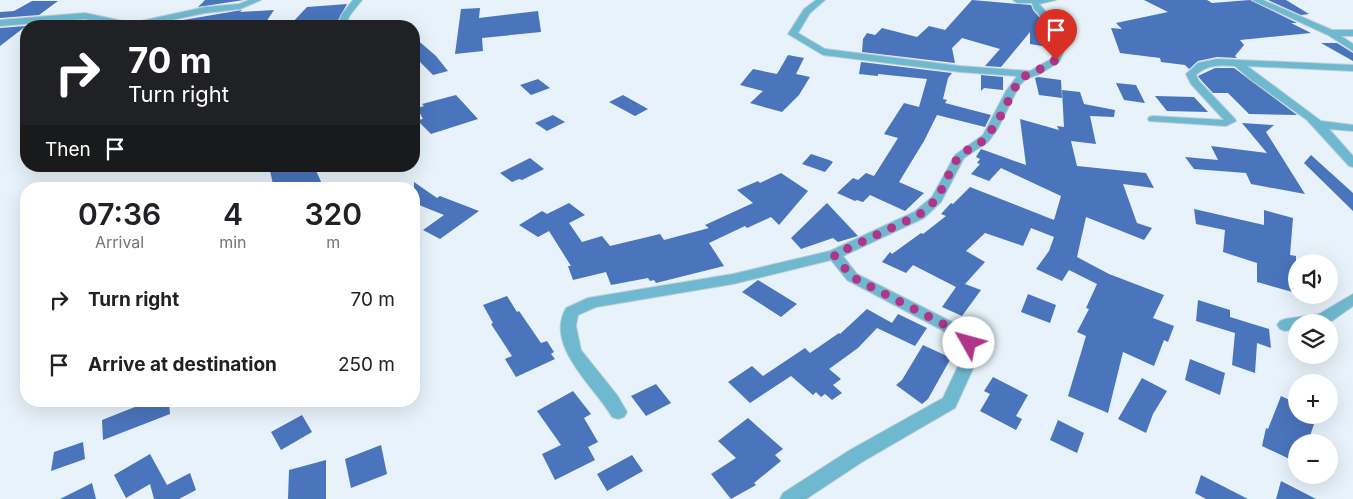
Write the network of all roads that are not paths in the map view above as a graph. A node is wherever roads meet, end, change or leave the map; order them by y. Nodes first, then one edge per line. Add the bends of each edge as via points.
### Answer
1 (257, 0) edge
2 (358, 0) edge
3 (821, 0) edge
4 (1017, 0) edge
5 (1052, 0) edge
6 (1256, 0) edge
7 (1037, 1) junction
8 (36, 20) edge
9 (104, 20) edge
10 (159, 20) edge
11 (344, 20) edge
12 (20, 21) edge
13 (0, 23) edge
14 (1331, 33) junction
15 (1353, 33) edge
16 (1353, 48) edge
17 (1238, 64) junction
18 (1353, 68) edge
19 (1031, 74) junction
20 (1153, 119) dead end
21 (1317, 124) junction
22 (1353, 128) edge
23 (1353, 163) edge
24 (834, 255) junction
25 (1353, 299) edge
26 (1330, 314) edge
27 (618, 412) dead end
28 (790, 499) edge

1 - 10 street
2 - 11 street
3 - 19 street via 807,11 793,34 823,52 931,66
4 - 7 street
5 - 7 street
6 - 14 street
7 - 19 street via 1035,4 1053,24 1061,46 1056,60
8 - 9 street via 85,16
12 - 13 street
14 - 15 street
14 - 16 street
17 - 18 street
17 - 20 street via 1217,62 1201,65 1191,74 1231,121
17 - 21 street
19 - 24 street via 1020,78 1014,85 987,137 963,152 955,162 937,199 919,215
21 - 22 street
21 - 23 street
24 - 27 street via 733,279 593,302 571,312 568,326 573,352
24 - 28 street via 852,277 947,326 969,343 968,362 949,403 856,456
25 - 26 street

